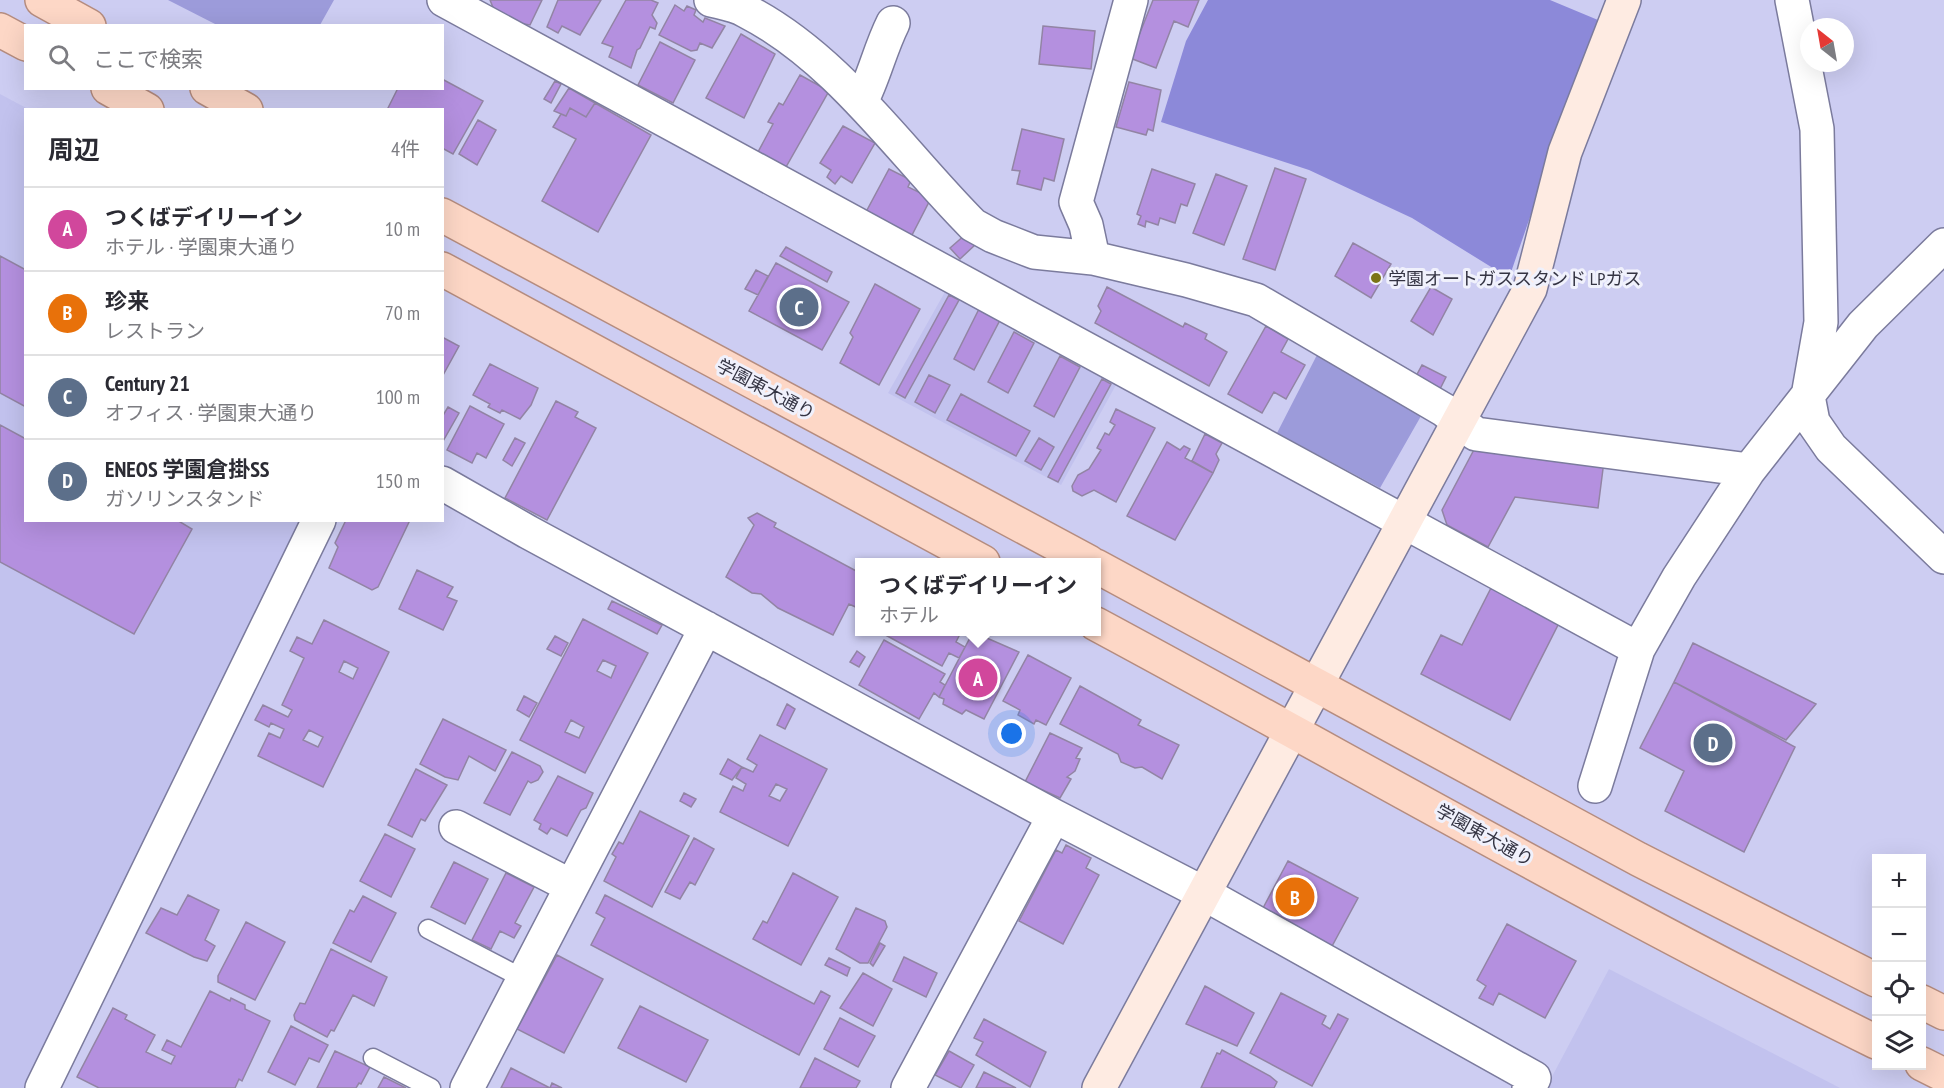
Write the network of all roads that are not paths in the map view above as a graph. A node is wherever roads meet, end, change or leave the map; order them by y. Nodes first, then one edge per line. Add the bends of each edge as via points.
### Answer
1 (42, 0) edge
2 (711, 0) edge
3 (1131, 0) edge
4 (1624, 0) edge
5 (1792, 0) edge
6 (461, 4) edge
7 (893, 23) dead end
8 (85, 24) edge
9 (0, 30) edge
10 (24, 43) edge
11 (112, 90) edge
12 (211, 90) edge
13 (861, 102) junction
14 (143, 108) edge
15 (242, 108) edge
16 (444, 216) edge
17 (1944, 245) edge
18 (1093, 258) junction
19 (444, 271) edge
20 (1808, 396) junction
21 (1458, 422) junction
22 (1749, 470) junction
23 (444, 484) edge
24 (318, 522) edge
25 (1404, 524) junction
26 (1944, 557) edge
27 (976, 558) edge
28 (1082, 558) edge
29 (1101, 569) edge
30 (1101, 627) edge
31 (706, 628) junction
32 (1638, 649) junction
33 (1317, 687) junction
34 (1293, 730) junction
35 (1595, 786) dead end
36 (1054, 816) junction
37 (456, 827) dead end
38 (571, 886) junction
39 (1203, 893) junction
40 (428, 929) dead end
41 (1872, 978) edge
42 (524, 979) junction
43 (1926, 1004) edge
44 (1944, 1013) edge
45 (1872, 1040) edge
46 (373, 1058) dead end
47 (1926, 1066) edge
48 (1944, 1076) edge
49 (42, 1088) edge
50 (430, 1088) edge
51 (467, 1088) edge
52 (908, 1088) edge
53 (1099, 1088) edge
54 (1528, 1088) edge

1 - 8 main road
2 - 13 street via 745,10 789,37
3 - 18 street via 1076,202
4 - 21 street via 1565,152 1530,289
5 - 20 street via 1817,129 1821,322
6 - 25 street
7 - 13 street
9 - 10 main road
11 - 14 main road
12 - 15 main road
13 - 18 street via 973,225 1034,252
16 - 28 main road, 学園東大通り
17 - 20 street via 1863,325
18 - 21 street via 1256,300 1444,410
19 - 27 main road
20 - 22 street
20 - 26 street via 1813,422 1832,448
21 - 22 street via 1476,434
21 - 25 street
22 - 32 street via 1679,577
23 - 31 street
24 - 49 street
25 - 32 street
25 - 33 street
29 - 33 main road
30 - 34 main road, 学園東大通り
31 - 36 street
31 - 38 street
32 - 35 street
33 - 34 street
33 - 41 main road via 1638,859
34 - 39 street
34 - 45 main road, 学園東大通り via 1646,923
36 - 39 street
36 - 52 street
37 - 38 street
38 - 42 street
39 - 53 street
39 - 54 street via 1534,1078
40 - 42 lane
42 - 51 street
43 - 44 main road
46 - 50 lane
47 - 48 main road

